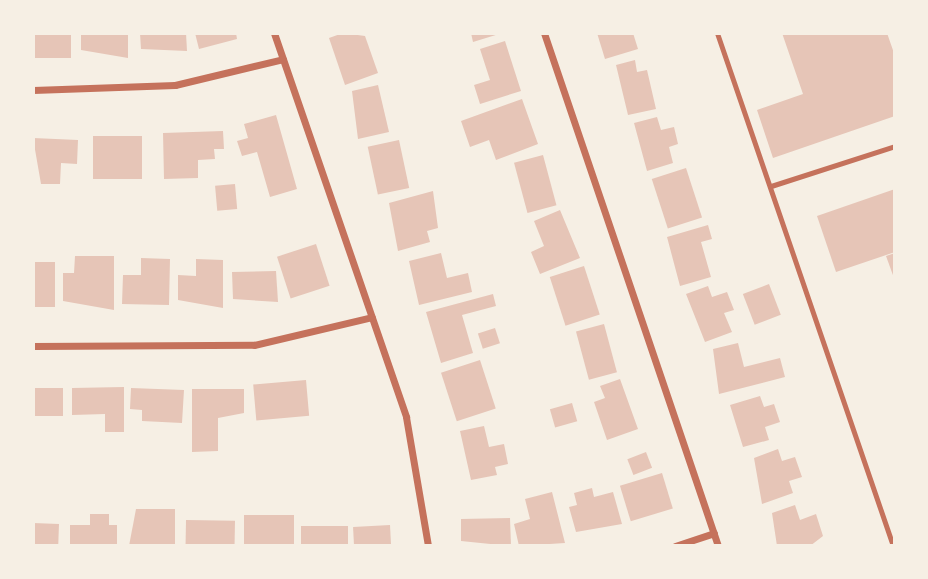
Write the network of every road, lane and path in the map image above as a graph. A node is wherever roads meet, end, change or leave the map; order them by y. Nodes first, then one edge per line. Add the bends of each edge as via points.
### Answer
1 (274, 33) edge
2 (544, 33) edge
3 (717, 33) edge
4 (283, 60) junction
5 (33, 90) edge
6 (895, 146) edge
7 (771, 186) junction
8 (372, 317) junction
9 (33, 346) edge
10 (714, 533) junction
11 (428, 546) edge
12 (675, 546) edge
13 (718, 546) edge
14 (894, 546) edge

1 - 4 street
2 - 10 street
3 - 7 lane
4 - 5 street via 175,85
4 - 8 street
6 - 7 lane
7 - 14 lane
8 - 9 street via 254,345
8 - 11 street via 406,417
10 - 12 street
10 - 13 street

